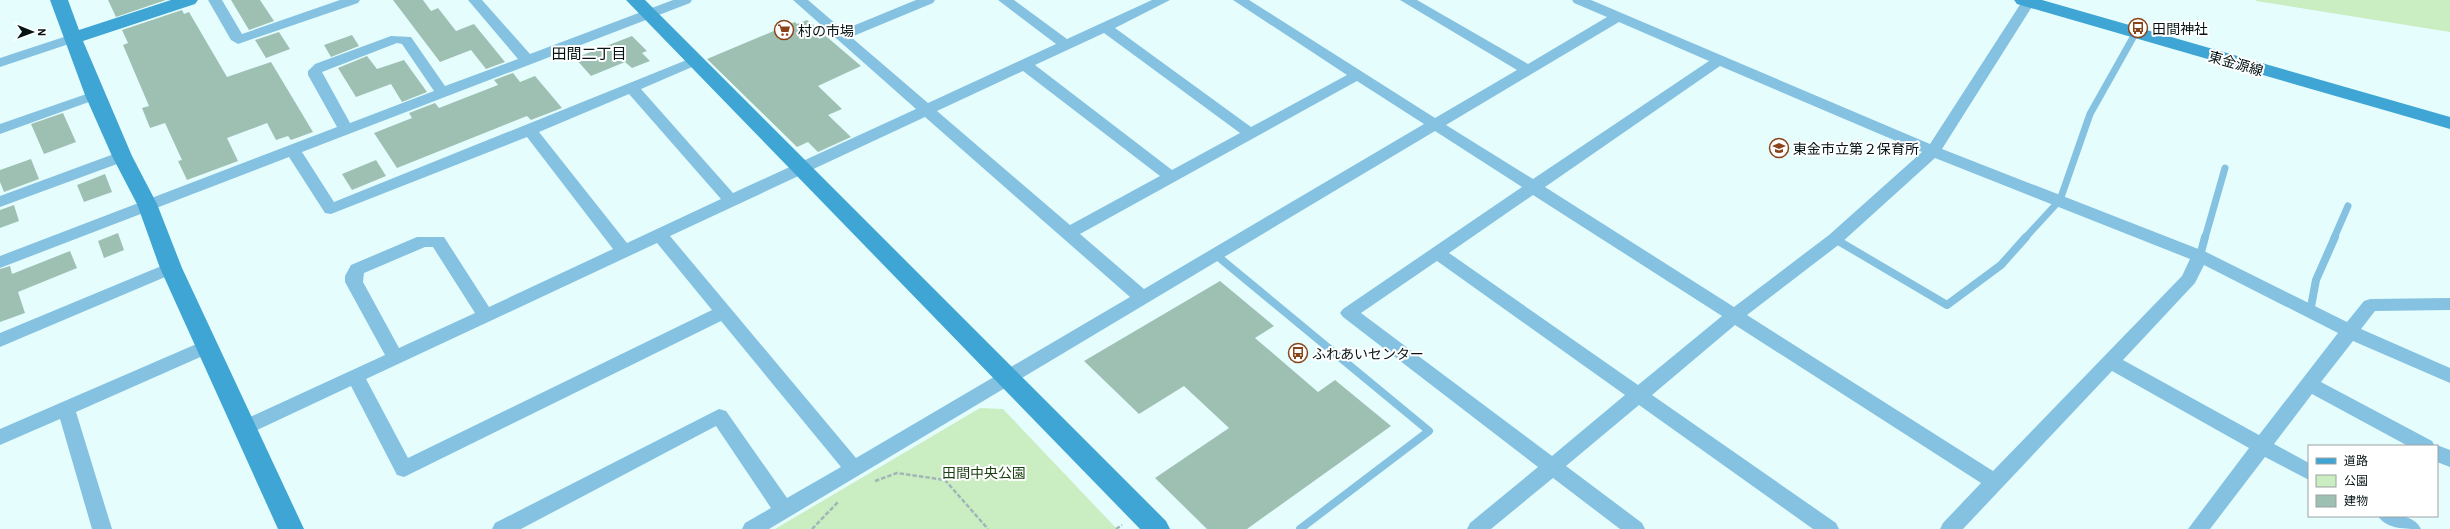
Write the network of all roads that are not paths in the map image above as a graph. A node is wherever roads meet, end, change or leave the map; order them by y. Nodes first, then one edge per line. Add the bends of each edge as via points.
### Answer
1 (59, 0) edge
2 (189, 0) edge
3 (215, 0) edge
4 (354, 0) edge
5 (476, 0) edge
6 (685, 0) edge
7 (800, 0) edge
8 (928, 0) edge
9 (1005, 0) edge
10 (1240, 0) edge
11 (1407, 0) edge
12 (1579, 0) edge
13 (1160, 1) edge
14 (2025, 1) edge
15 (642, 7) edge
16 (1617, 17) junction
17 (1105, 27) junction
18 (2136, 34) junction
19 (842, 36) junction
20 (73, 38) junction
21 (1066, 45) junction
22 (527, 60) junction
23 (1719, 60) junction
24 (694, 61) junction
25 (0, 63) edge
26 (1024, 64) junction
27 (1528, 70) junction
28 (1358, 75) junction
29 (631, 87) junction
30 (442, 92) junction
31 (95, 95) junction
32 (927, 109) junction
33 (2450, 123) edge
34 (1436, 124) junction
35 (0, 129) edge
36 (346, 129) junction
37 (530, 130) junction
38 (1250, 133) junction
39 (292, 149) junction
40 (1933, 151) junction
41 (122, 156) junction
42 (801, 168) junction
43 (2225, 168) dead end
44 (1171, 176) junction
45 (1533, 187) junction
46 (2060, 200) junction
47 (730, 201) junction
48 (0, 202) edge
49 (147, 204) junction
50 (2348, 206) dead end
51 (1068, 233) junction
52 (660, 234) junction
53 (1835, 239) junction
54 (624, 251) junction
55 (1437, 253) junction
56 (1216, 255) junction
57 (2200, 256) junction
58 (0, 262) edge
59 (171, 268) junction
60 (1143, 298) junction
61 (2450, 304) edge
62 (724, 312) junction
63 (2310, 312) junction
64 (485, 315) junction
65 (1734, 316) junction
66 (2349, 331) junction
67 (0, 340) edge
68 (208, 346) junction
69 (395, 357) junction
70 (2109, 361) junction
71 (355, 375) junction
72 (2450, 376) edge
73 (1008, 379) junction
74 (2308, 384) junction
75 (1638, 395) junction
76 (66, 409) junction
77 (244, 428) junction
78 (0, 437) edge
79 (2262, 445) junction
80 (2423, 445) edge
81 (2438, 453) edge
82 (2450, 459) edge
83 (1553, 467) junction
84 (854, 469) junction
85 (2308, 471) edge
86 (1994, 482) junction
87 (784, 510) junction
88 (2390, 517) edge
89 (2203, 527) edge
90 (102, 529) edge
91 (291, 529) edge
92 (502, 529) edge
93 (752, 529) edge
94 (1157, 529) edge
95 (1300, 529) edge
96 (1477, 529) edge
97 (1635, 529) edge
98 (1829, 529) edge
99 (1950, 529) edge
100 (2411, 529) edge

1 - 20 street
2 - 20 street
3 - 4 street via 238,40
5 - 22 street
6 - 15 street
7 - 19 street
8 - 19 street
9 - 21 street
10 - 28 street
11 - 27 street
12 - 16 street
13 - 17 street
14 - 18 street, 東金源線
14 - 40 street
15 - 22 street
15 - 24 street
16 - 23 street
16 - 27 street
17 - 21 street
17 - 38 street
18 - 33 street, 東金源線
18 - 46 lane via 2090,114
19 - 32 street
20 - 25 street
20 - 31 street
21 - 26 street
22 - 30 street
23 - 40 street
23 - 45 street
24 - 29 street
24 - 42 street
26 - 32 street
26 - 44 street
27 - 34 street
28 - 34 street
28 - 38 street
29 - 37 street
29 - 47 street
30 - 36 street
30 - 36 street via 406,40 402,39 320,67 315,71 315,75
31 - 35 street
31 - 41 street
32 - 42 street
32 - 51 street
34 - 45 street
34 - 56 street
36 - 39 street
37 - 39 street via 331,209
37 - 54 street
38 - 44 street
39 - 49 street
40 - 46 street
40 - 53 street
41 - 48 street
41 - 49 street
42 - 47 street
42 - 73 street
43 - 57 lane
44 - 51 street
45 - 55 street
45 - 65 street
46 - 53 lane via 2001,265 1948,305
46 - 57 street
47 - 52 street
49 - 58 street
49 - 59 street
50 - 63 lane via 2316,280
51 - 60 street
52 - 54 street
52 - 62 street
53 - 65 street
54 - 64 street
55 - 75 street
55 - 83 street via 1349,313
56 - 60 street
56 - 95 lane via 1429,431
57 - 63 street
57 - 70 street via 2189,279
59 - 67 street
59 - 68 street
60 - 73 street
61 - 66 street via 2370,305
62 - 71 street via 404,470
62 - 84 street
63 - 66 street
64 - 69 street
64 - 69 street via 438,241 434,239 423,241 357,269 354,282
65 - 75 street
65 - 86 street
66 - 72 street
66 - 74 street
68 - 76 street
68 - 77 street
69 - 71 street
70 - 79 street
70 - 86 street
71 - 77 street
73 - 84 street
73 - 94 street
74 - 79 street
74 - 80 street
75 - 83 street
75 - 98 street
76 - 78 street
76 - 90 street
77 - 91 street
79 - 85 street
79 - 89 street
81 - 82 street
83 - 96 street
83 - 97 street
84 - 87 street
86 - 99 street
87 - 92 street via 718,416
87 - 93 street
88 - 100 street

